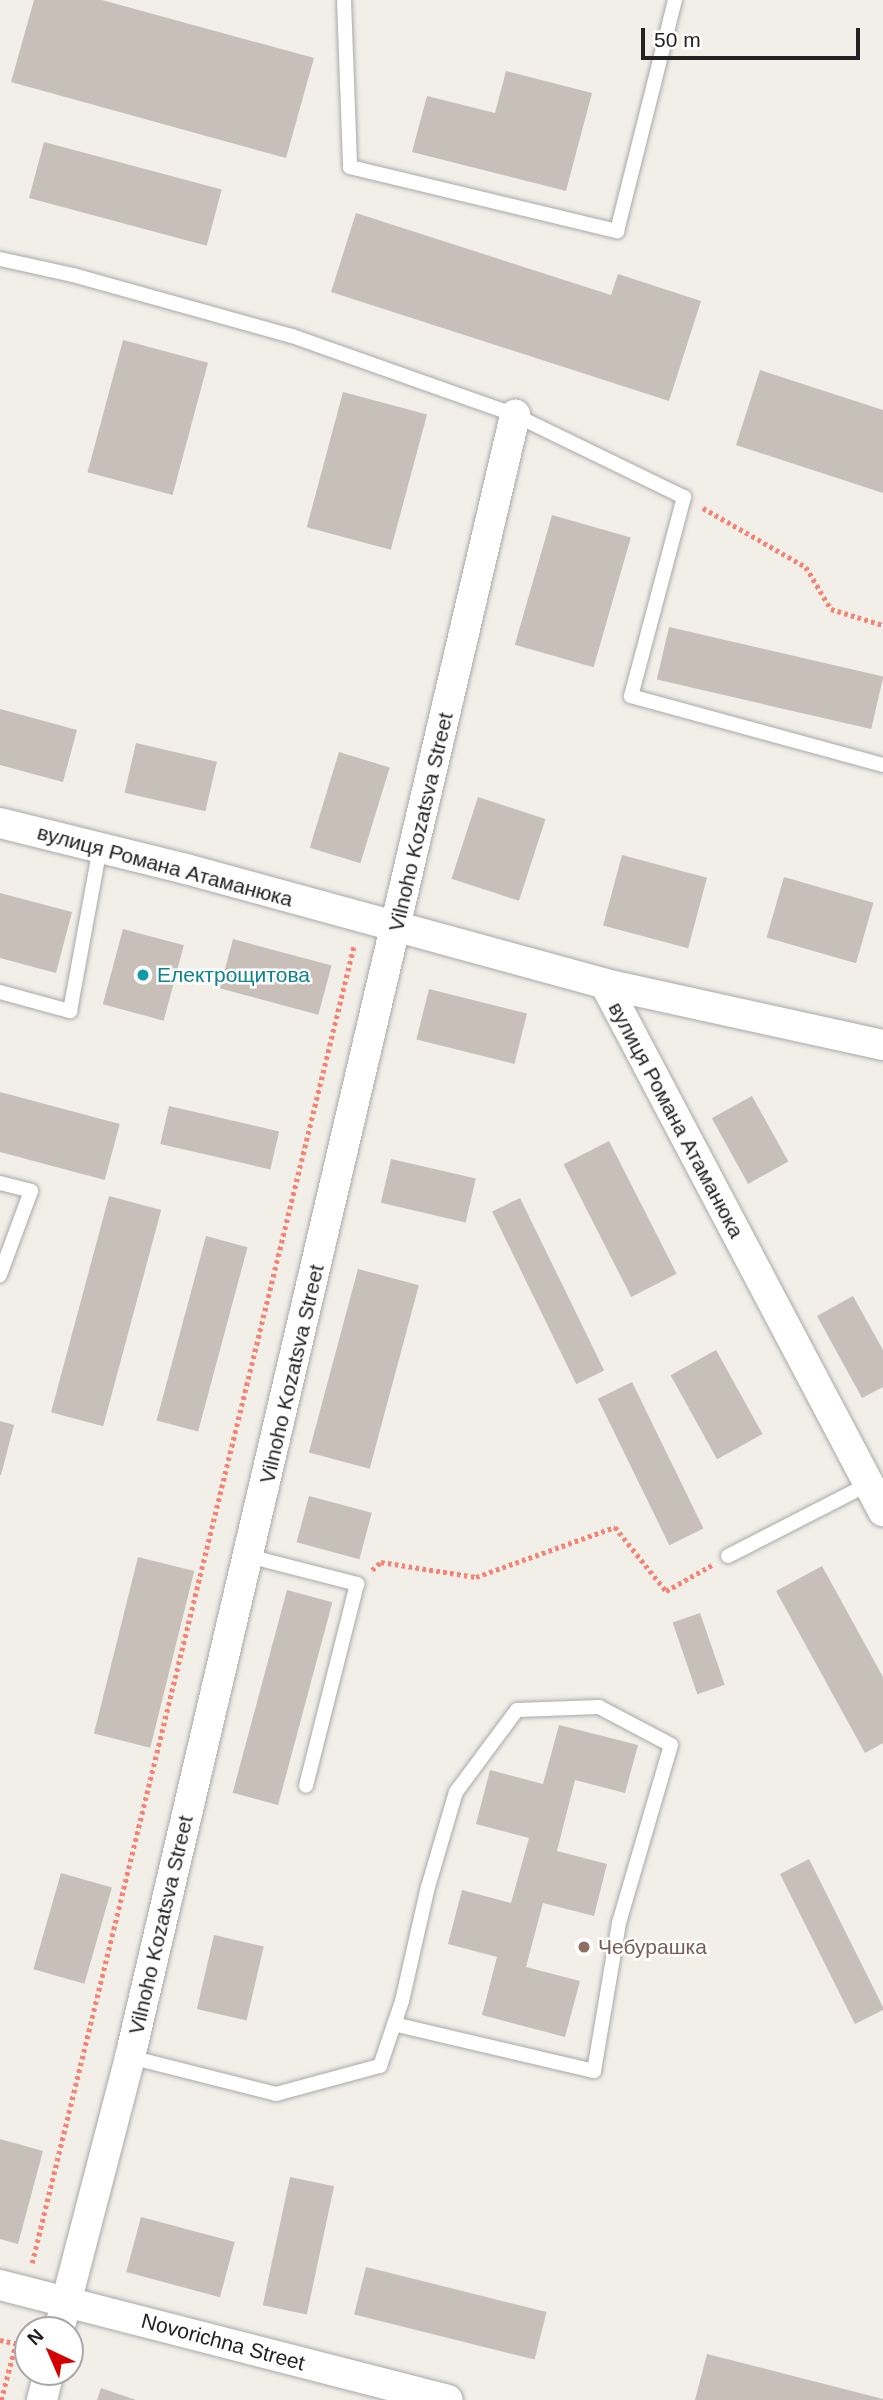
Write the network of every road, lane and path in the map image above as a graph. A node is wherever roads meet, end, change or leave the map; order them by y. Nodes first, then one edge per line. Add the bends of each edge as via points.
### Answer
1 (344, 0) edge
2 (675, 0) edge
3 (0, 259) edge
4 (515, 415) junction
5 (684, 497) junction
6 (883, 625) edge
7 (883, 765) edge
8 (0, 823) edge
9 (100, 847) junction
10 (360, 918) junction
11 (397, 929) junction
12 (605, 984) junction
13 (0, 992) edge
14 (883, 1045) edge
15 (0, 1183) edge
16 (0, 1275) edge
17 (869, 1484) junction
18 (883, 1511) edge
19 (248, 1556) junction
20 (728, 1556) joint
21 (357, 1584) junction
22 (306, 1786) dead end
23 (394, 2024) junction
24 (130, 2057) junction
25 (13, 2288) edge
26 (66, 2301) junction
27 (62, 2316) edge
28 (14, 2351) edge
29 (1, 2400) edge
30 (447, 2400) edge

1 - 2 lane via 350,167 617,231
3 - 4 lane via 292,336
4 - 5 lane
4 - 11 street, Vilnoho Kozatsva Street
5 - 6 path via 806,567 831,609
5 - 7 lane via 631,695
8 - 9 street, вулиця Романа Атаманюка
9 - 10 street, вулиця Романа Атаманюка
9 - 13 lane via 70,1012
10 - 11 street, вулиця Романа Атаманюка
10 - 25 path
11 - 12 street, вулиця Романа Атаманюка
11 - 19 street, Vilnoho Kozatsva Street
12 - 14 street
12 - 17 street, вулиця Романа Атаманюка
15 - 16 lane via 31,1191
17 - 18 street, вулиця Романа Атаманюка
17 - 20 lane
19 - 21 lane
19 - 24 street, Vilnoho Kozatsva Street
20 - 21 path via 666,1591 615,1527 477,1577 382,1562
21 - 22 lane
23 - 23 lane via 456,1792 517,1710 599,1707 671,1745 619,1923 594,2071
23 - 24 lane via 380,2066 276,2094
24 - 26 street, Vilnoho Kozatsva Street
25 - 26 street, Novorichna Street
26 - 27 street, Vilnoho Kozatsva Street
26 - 30 street, Novorichna Street
28 - 29 path

